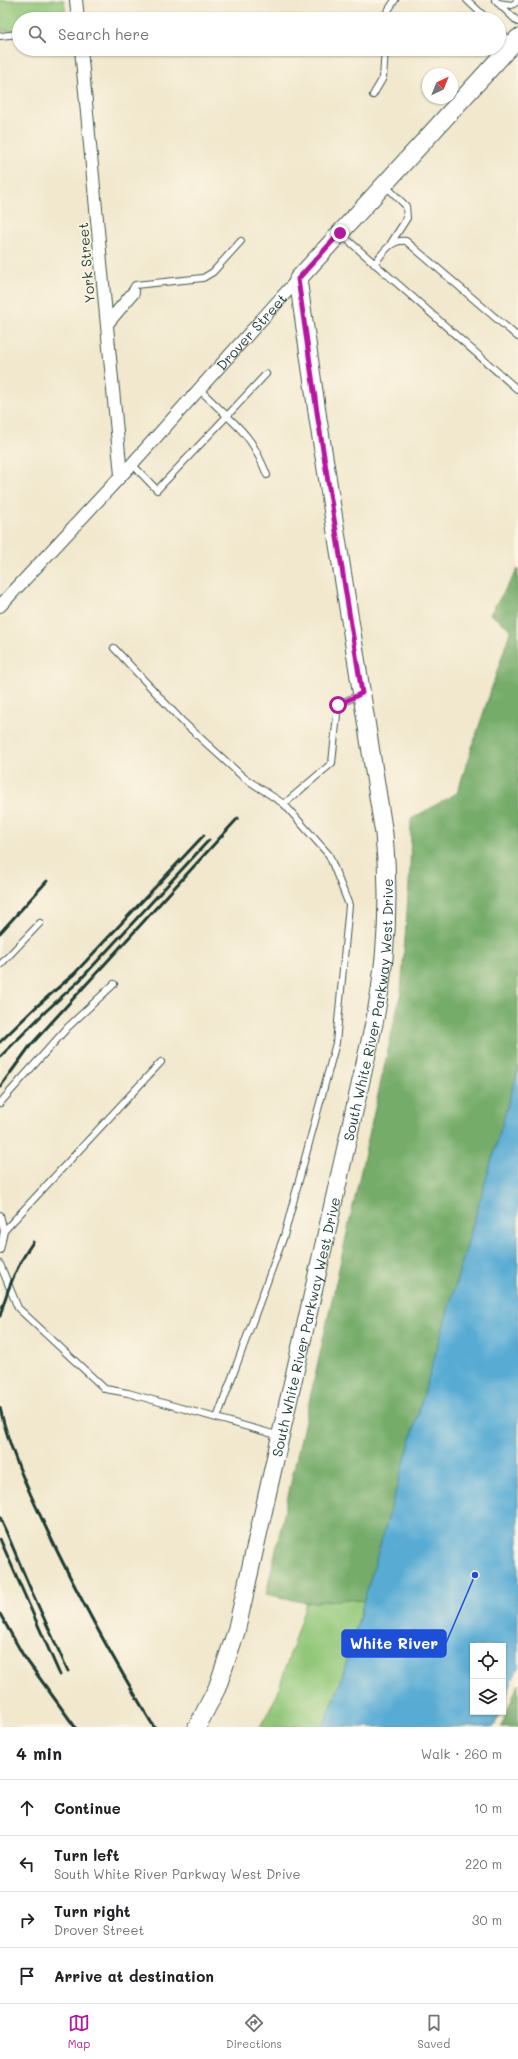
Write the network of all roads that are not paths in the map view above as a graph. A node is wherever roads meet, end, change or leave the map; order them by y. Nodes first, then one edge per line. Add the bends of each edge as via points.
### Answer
1 (76, 0) edge
2 (395, 0) edge
3 (467, 0) edge
4 (496, 1) edge
5 (518, 1) edge
6 (77, 12) edge
7 (386, 12) edge
8 (480, 12) edge
9 (518, 22) edge
10 (12, 35) edge
11 (506, 35) edge
12 (0, 36) edge
13 (516, 41) edge
14 (506, 52) edge
15 (82, 56) edge
16 (385, 56) edge
17 (502, 56) edge
18 (373, 95) dead end
19 (385, 185) junction
20 (340, 233) junction
21 (241, 241) dead end
22 (390, 244) junction
23 (374, 264) junction
24 (298, 279) junction
25 (133, 293) joint
26 (107, 324) junction
27 (518, 337) edge
28 (266, 374) dead end
29 (199, 389) junction
30 (518, 390) edge
31 (227, 416) junction
32 (132, 464) junction
33 (121, 475) junction
34 (267, 475) dead end
35 (0, 606) edge
36 (114, 648) dead end
37 (362, 693) junction
38 (284, 804) junction
39 (40, 923) dead end
40 (0, 965) edge
41 (114, 984) dead end
42 (161, 1062) dead end
43 (0, 1103) edge
44 (0, 1215) edge
45 (4, 1231) junction
46 (0, 1250) edge
47 (0, 1264) edge
48 (217, 1418) junction
49 (280, 1436) junction
50 (197, 1727) edge

1 - 6 street
2 - 7 lane
3 - 8 lane
4 - 5 lane via 512,5
4 - 9 lane
10 - 12 lane
11 - 13 lane
13 - 14 street, Drover Street
15 - 26 street, York Street
16 - 18 lane via 383,78
17 - 19 street, Drover Street
19 - 20 street, Drover Street
19 - 22 lane via 406,206 407,218
20 - 23 lane
20 - 24 street, Drover Street
21 - 25 lane via 213,272 203,278 135,285
22 - 23 lane
22 - 27 lane via 398,240 406,241
23 - 30 lane
24 - 29 street, Drover Street
24 - 37 street, South White River Parkway West Drive
25 - 26 street
26 - 33 street, York Street
28 - 31 lane
29 - 31 lane
29 - 32 street, Drover Street
31 - 32 lane via 156,490
31 - 34 lane via 245,433 257,451
32 - 33 street, Drover Street
33 - 35 street, Drover Street
36 - 38 lane via 182,720 243,777
37 - 38 lane via 338,705 332,763
37 - 49 street, South White River Parkway West Drive via 385,846 387,894 383,966 373,1026
38 - 48 lane via 329,855 349,905 336,1043 284,1236
39 - 40 lane
41 - 43 lane via 68,1027
42 - 45 lane
44 - 45 lane
45 - 46 lane
47 - 48 lane via 18,1308 105,1389
48 - 49 lane
49 - 50 street, South White River Parkway West Drive via 229,1655 217,1688

